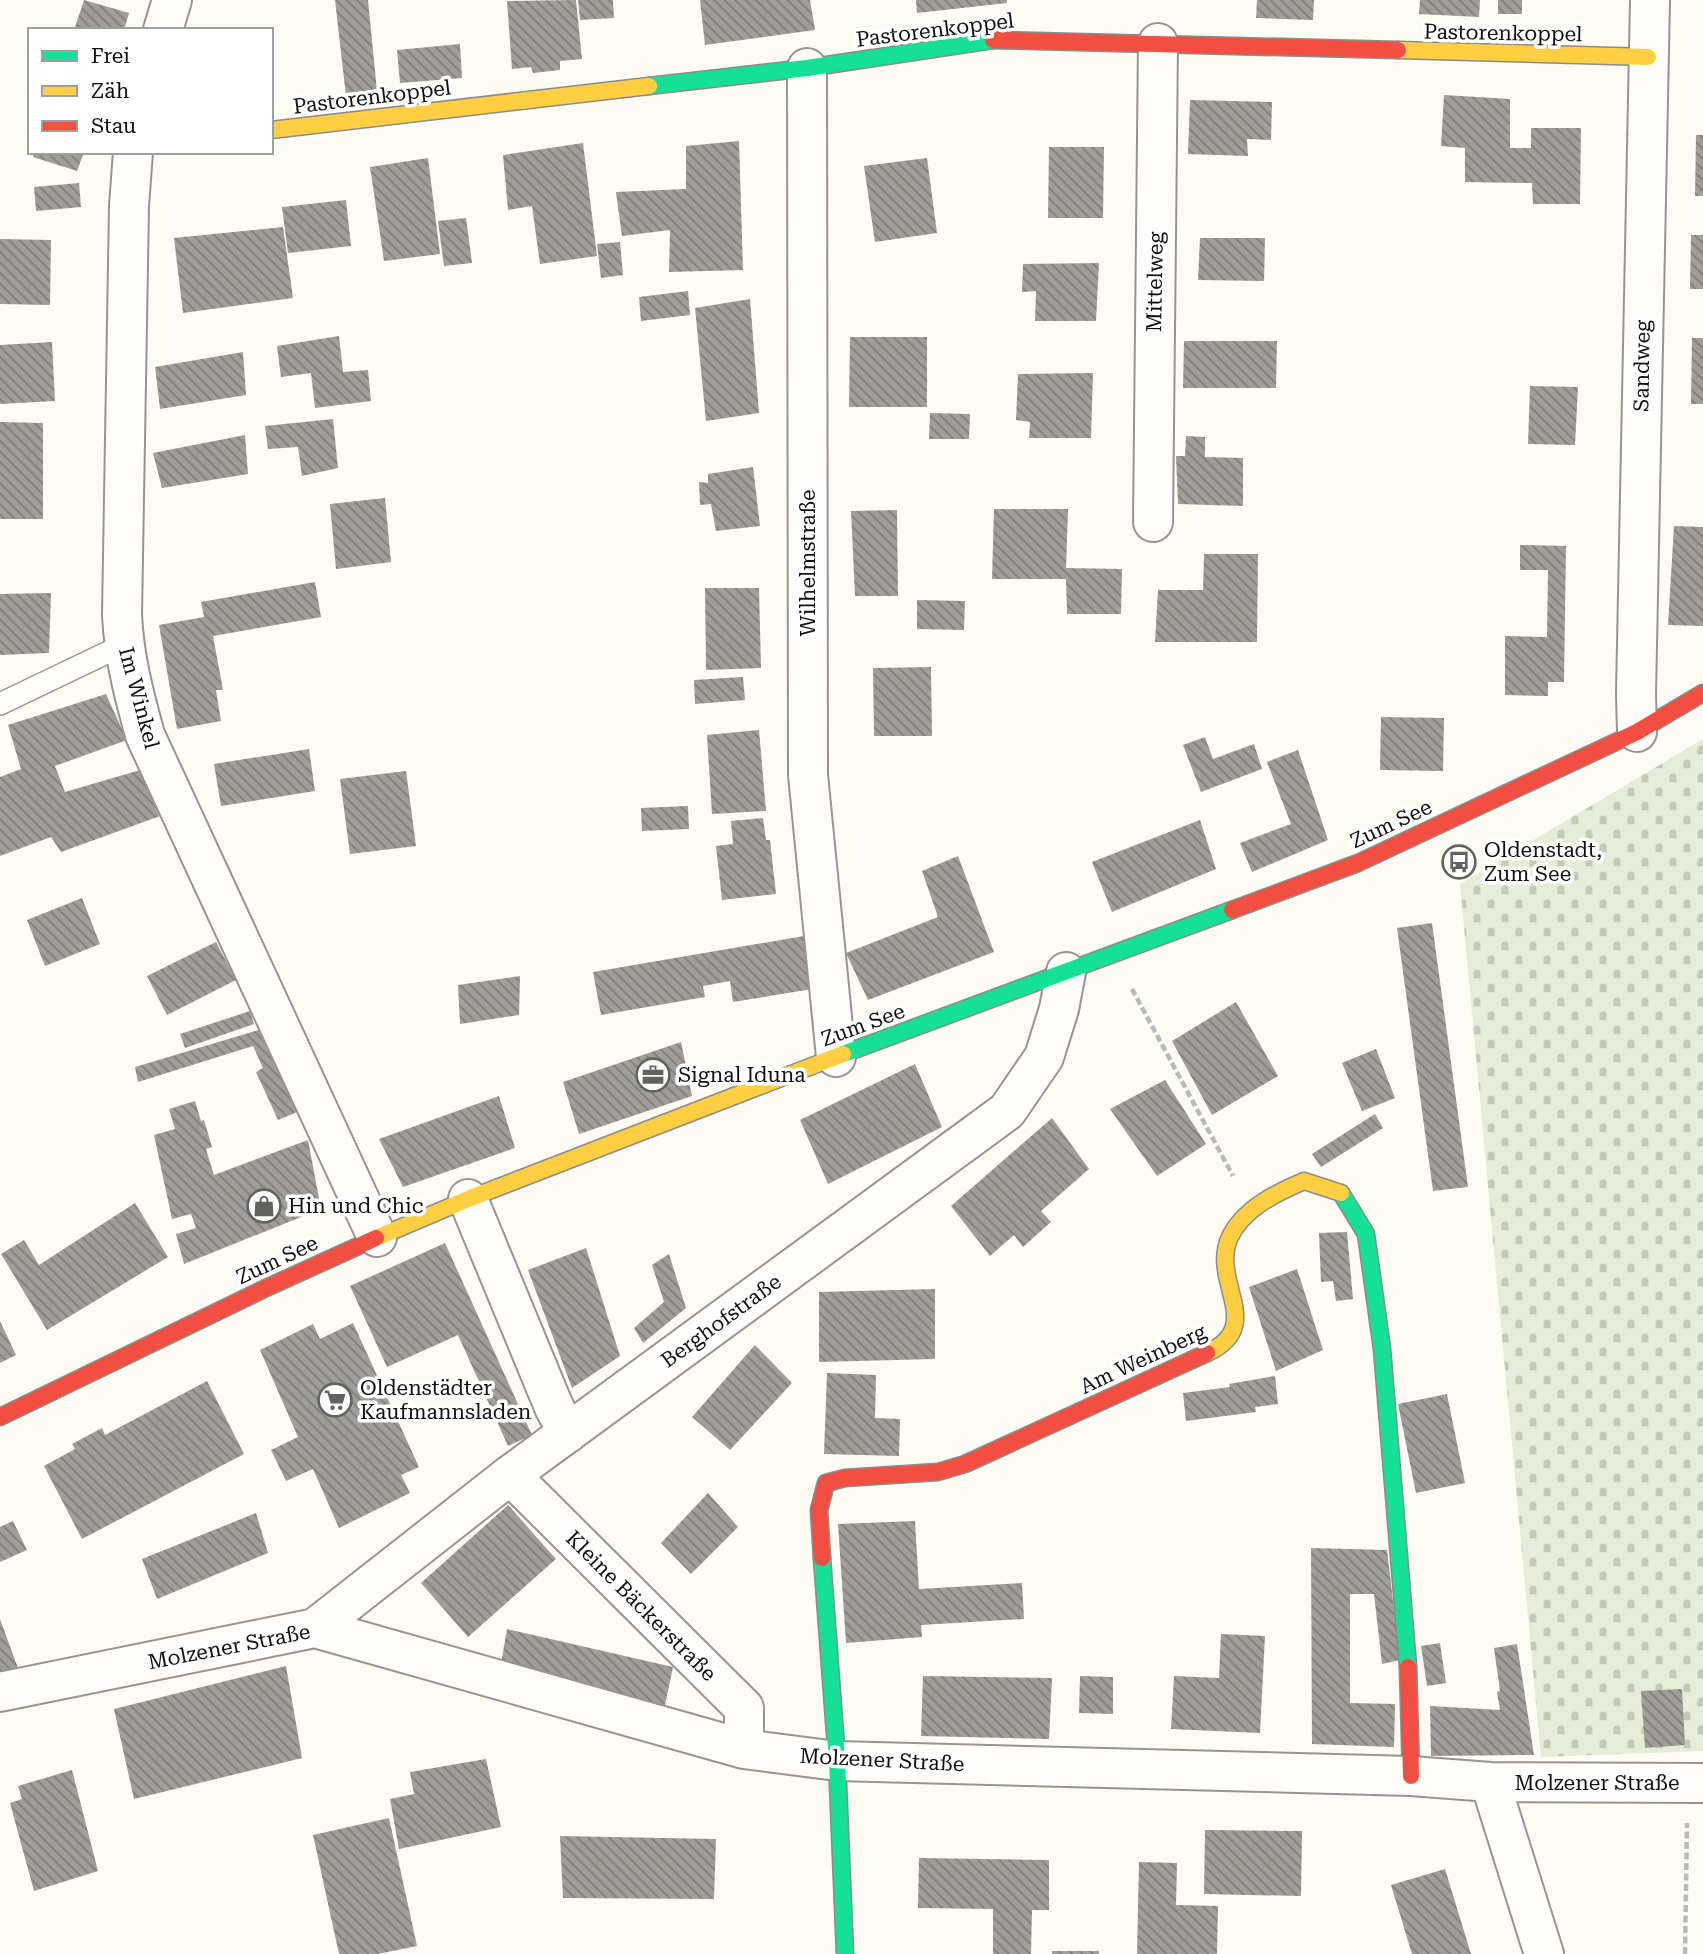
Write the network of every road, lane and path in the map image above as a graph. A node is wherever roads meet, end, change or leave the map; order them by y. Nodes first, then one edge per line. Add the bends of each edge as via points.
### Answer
1 (172, 0) edge
2 (1650, 0) edge
3 (164, 28) edge
4 (1158, 43) junction
5 (1648, 57) junction
6 (807, 68) junction
7 (273, 130) edge
8 (133, 154) edge
9 (1153, 522) dead end
10 (123, 645) junction
11 (1703, 694) edge
12 (0, 704) edge
13 (1637, 732) junction
14 (1113, 953) junction
15 (1066, 972) junction
16 (836, 1057) junction
17 (468, 1199) junction
18 (1251, 1210) junction
19 (377, 1237) junction
20 (0, 1417) edge
21 (568, 1433) junction
22 (510, 1475) junction
23 (315, 1628) junction
24 (0, 1692) edge
25 (744, 1749) junction
26 (837, 1761) junction
27 (1411, 1776) junction
28 (1490, 1782) junction
29 (1695, 1783) edge
30 (845, 1954) edge
31 (1544, 1954) edge
32 (1685, 1954) edge

1 - 3 street
2 - 5 street, Sandweg
4 - 5 street, Pastorenkoppel
4 - 6 street, Pastorenkoppel via 994,40
4 - 9 street, Mittelweg
5 - 13 street, Sandweg
6 - 7 street, Pastorenkoppel
6 - 16 street, Wilhelmstraße via 808,775
8 - 10 street, Im Winkel
10 - 12 lane
10 - 19 street, Im Winkel via 145,734
11 - 13 street, Zum See
13 - 14 street, Zum See via 1358,863
14 - 15 street, Zum See
14 - 18 path
15 - 16 street, Zum See
15 - 21 street, Berghofstraße via 1044,1057 1007,1111
16 - 17 street, Zum See
17 - 19 street, Zum See
17 - 21 street
18 - 26 street, Am Weinberg via 1233,1232 1226,1251 1225,1270 1236,1308 1235,1331 1222,1346 965,1464 938,1472 826,1483 819,1510
18 - 27 street, Am Weinberg via 1271,1195 1304,1181 1342,1193 1366,1234 1383,1363 1409,1678
19 - 20 street, Zum See
21 - 22 street, Berghofstraße
22 - 23 street, Berghofstraße
22 - 25 street, Kleine Bäckerstraße via 744,1708
23 - 24 street, Molzener Straße
23 - 25 street, Molzener Straße
25 - 26 street, Molzener Straße
26 - 27 street, Molzener Straße
26 - 30 street
27 - 28 street, Molzener Straße
28 - 29 street, Molzener Straße
28 - 31 street, Molzener Straße
29 - 32 path

